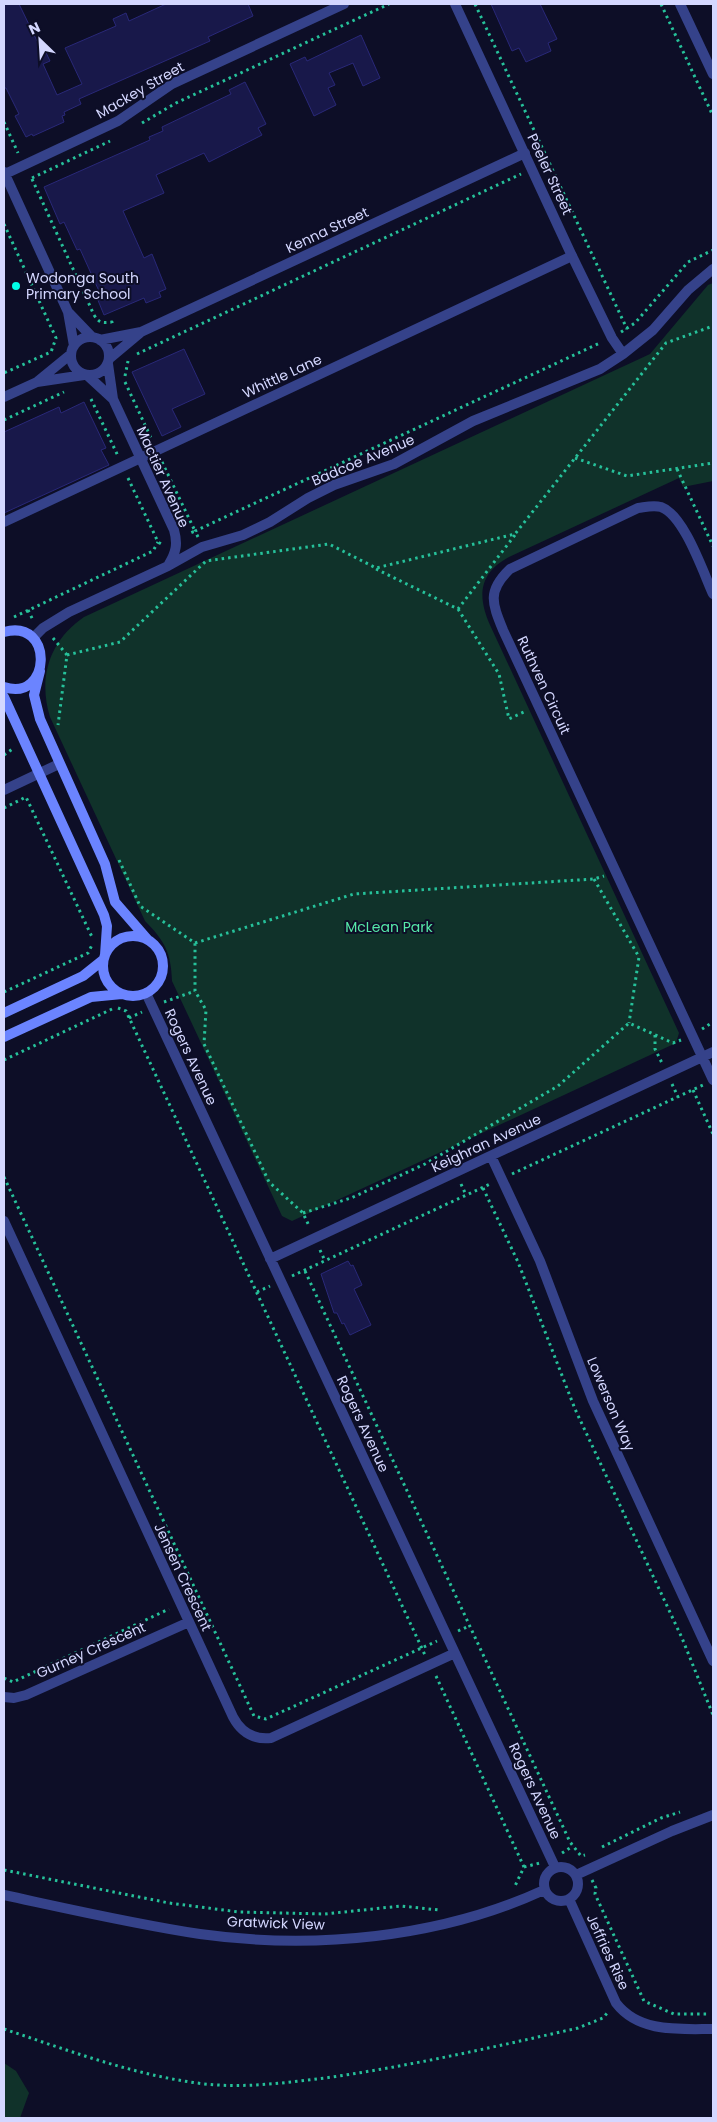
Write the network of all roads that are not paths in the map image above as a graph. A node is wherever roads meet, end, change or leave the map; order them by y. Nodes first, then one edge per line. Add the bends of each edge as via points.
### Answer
1 (344, 4) edge
2 (455, 4) edge
3 (680, 4) edge
4 (713, 74) edge
5 (525, 153) junction
6 (4, 173) edge
7 (572, 256) junction
8 (713, 269) edge
9 (68, 312) junction
10 (141, 332) junction
11 (96, 338) junction
12 (73, 350) junction
13 (623, 354) junction
14 (109, 362) junction
15 (86, 375) junction
16 (37, 382) junction
17 (4, 397) edge
18 (113, 399) junction
19 (140, 457) junction
20 (4, 522) edge
21 (168, 566) junction
22 (713, 594) edge
23 (4, 632) edge
24 (33, 638) junction
25 (40, 671) junction
26 (4, 688) edge
27 (4, 697) edge
28 (59, 764) junction
29 (39, 773) junction
30 (4, 790) edge
31 (148, 940) junction
32 (104, 958) junction
33 (146, 993) junction
34 (123, 994) junction
35 (4, 1013) edge
36 (4, 1037) edge
37 (713, 1052) edge
38 (702, 1057) junction
39 (713, 1079) edge
40 (491, 1156) junction
41 (4, 1221) edge
42 (270, 1259) junction
43 (189, 1622) junction
44 (455, 1653) junction
45 (713, 1661) edge
46 (4, 1697) edge
47 (713, 1815) edge
48 (555, 1867) junction
49 (576, 1875) junction
50 (544, 1890) junction
51 (4, 1895) edge
52 (569, 1899) junction
53 (713, 2029) edge

1 - 6 street, Mackey Street via 172,84 118,121
2 - 5 street, Peeler Street
3 - 4 street
5 - 7 street, Peeler Street
5 - 10 street, Kenna Street
6 - 9 street
7 - 13 street, Peeler Street
7 - 19 street, Whittle Lane
8 - 13 street, Badcoe Avenue via 675,303 653,330
9 - 11 street
9 - 12 street
10 - 11 street, Kenna Street
10 - 14 street, Kenna Street
11 - 12 street via 79,341
11 - 14 street via 109,352
12 - 15 street via 74,366
12 - 16 street
13 - 21 street, Badcoe Avenue via 600,369 473,420 394,464 334,485 250,532 202,546
14 - 15 street via 100,373
14 - 18 street, Mactier Avenue
15 - 16 street
15 - 18 street, Mactier Avenue
16 - 17 street
18 - 19 street, Mactier Avenue
19 - 20 street, Whittle Lane
19 - 21 street, Mactier Avenue via 177,541 176,553
21 - 24 street, Badcoe Avenue via 69,612 42,628
22 - 38 street, Ruthven Circuit via 678,520 662,508 650,506 638,508 510,569 498,580 493,593 494,608 538,706
23 - 24 street via 16,631
24 - 25 street via 41,654
25 - 26 street via 27,686
25 - 28 street via 34,694 40,719
27 - 29 street
28 - 29 street
28 - 31 street via 104,864 115,902
29 - 30 street
29 - 32 street via 104,915 107,926
31 - 32 street via 133,936 118,940 110,946
31 - 33 street via 156,945 163,962 160,980
32 - 34 street via 105,977
32 - 35 street via 83,976
33 - 34 street
33 - 42 street, Rogers Avenue
34 - 36 street via 91,998
37 - 38 street, Keighran Avenue
38 - 39 street, Ruthven Circuit
38 - 40 street, Keighran Avenue
40 - 42 street, Keighran Avenue
40 - 45 street, Lowerson Way via 540,1261 593,1401
41 - 43 street, Jensen Crescent
42 - 44 street, Rogers Avenue
43 - 44 street, Jensen Crescent via 237,1724 245,1733 260,1738 277,1736
43 - 46 street, Gurney Crescent via 26,1695
44 - 48 street, Rogers Avenue
47 - 49 street via 672,1830
48 - 49 street via 566,1867
48 - 50 street via 544,1879
49 - 52 street via 577,1891
50 - 51 street, Gratwick View via 514,1904 438,1925 327,1940 201,1934
50 - 52 street via 552,1899
52 - 53 street, Jeffries Rise via 616,2003 626,2014 667,2029

